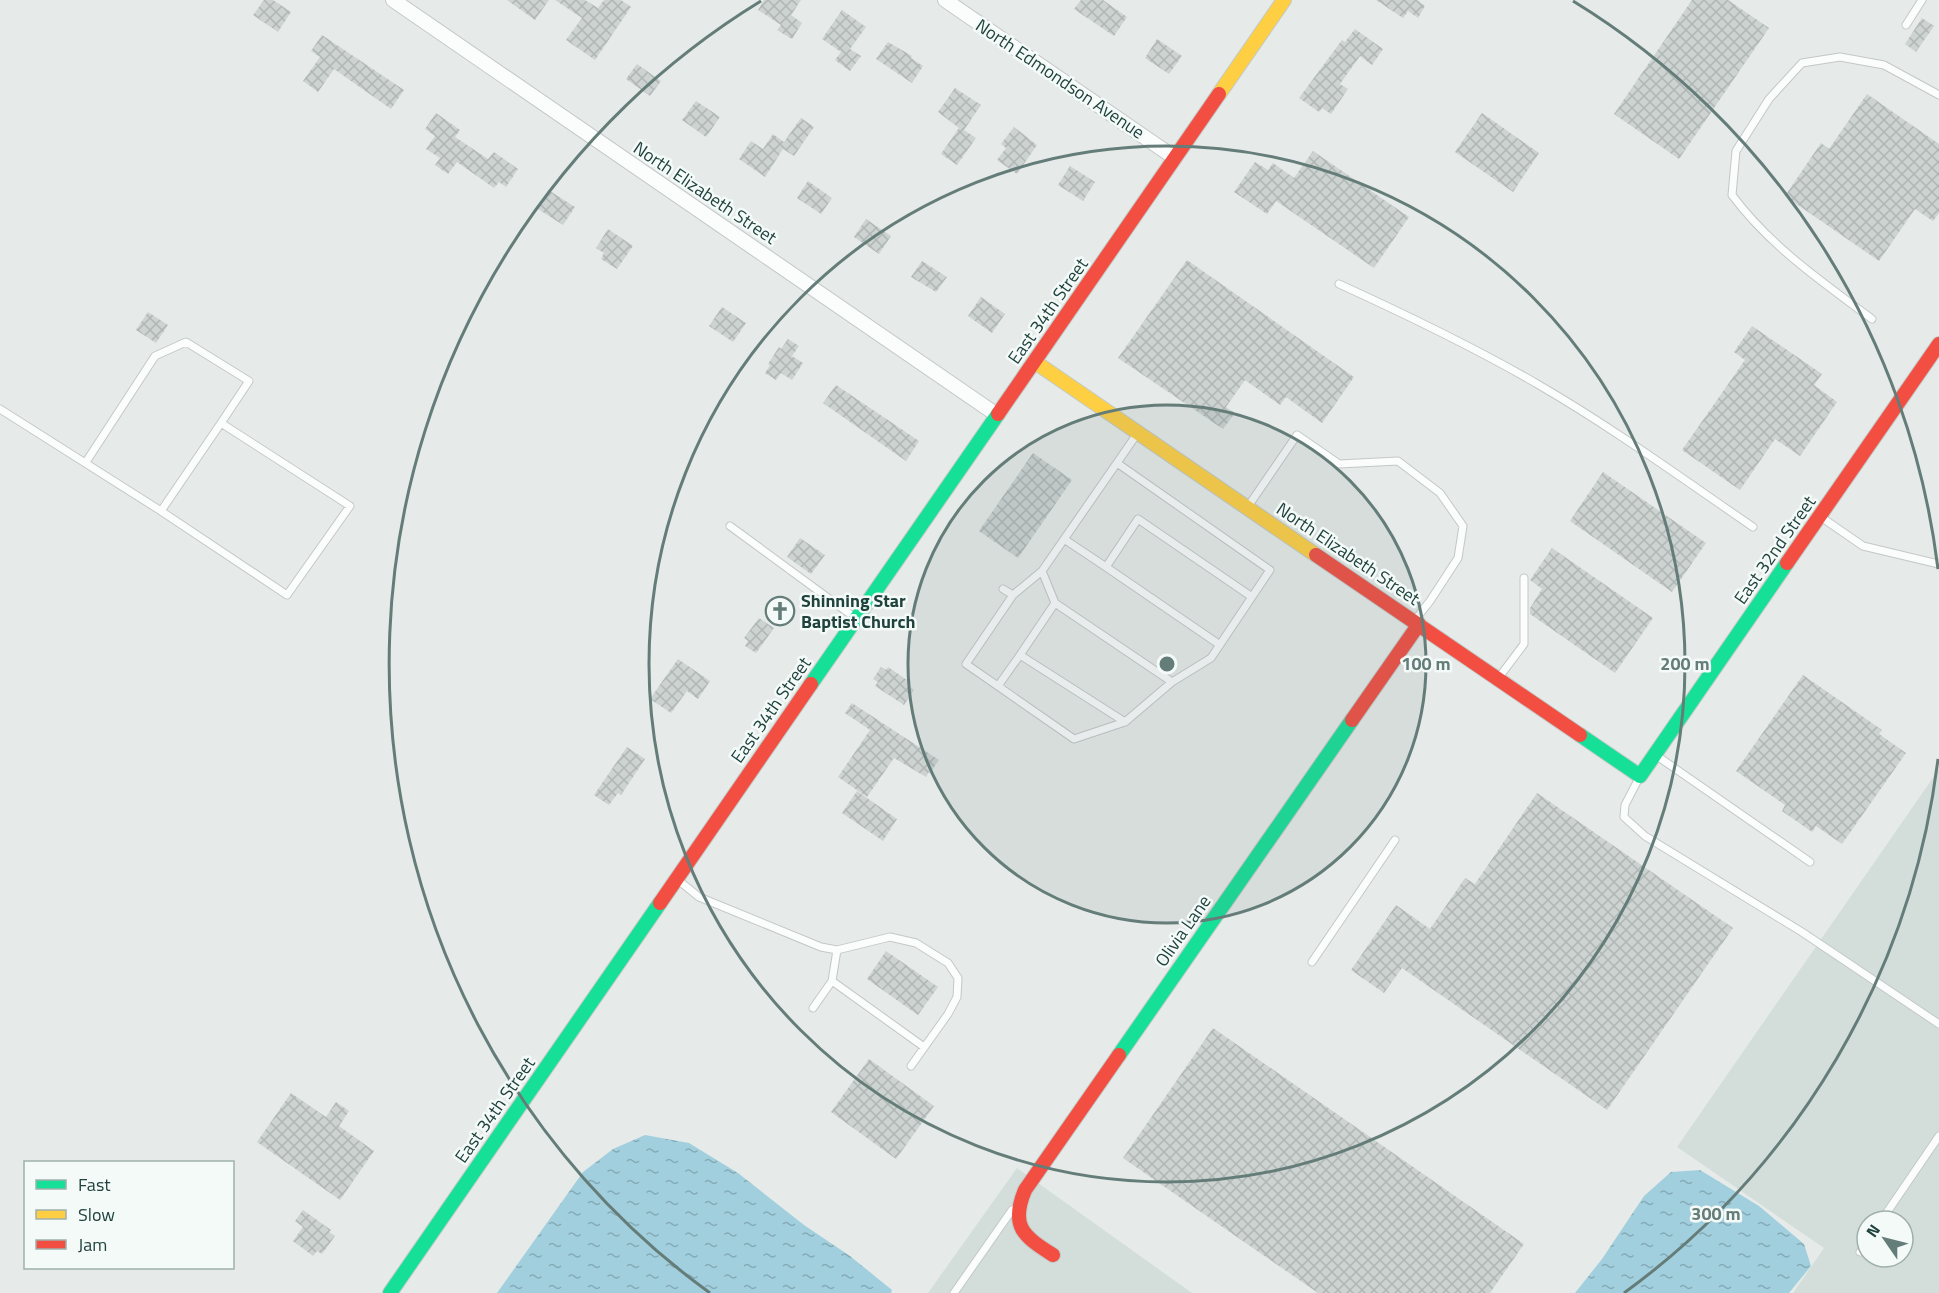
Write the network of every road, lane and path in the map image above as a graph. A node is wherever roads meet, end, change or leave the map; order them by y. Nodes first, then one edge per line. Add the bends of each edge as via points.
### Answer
1 (393, 0) edge
2 (945, 0) edge
3 (1284, 0) edge
4 (1922, 0) edge
5 (1906, 25) dead end
6 (1939, 95) edge
7 (1175, 158) junction
8 (1339, 284) dead end
9 (1872, 319) dead end
10 (1939, 344) edge
11 (1035, 362) junction
12 (0, 409) edge
13 (997, 415) junction
14 (220, 423) junction
15 (1138, 433) junction
16 (86, 462) junction
17 (1117, 463) junction
18 (1248, 507) junction
19 (161, 511) junction
20 (1820, 516) junction
21 (730, 526) dead end
22 (1753, 527) dead end
23 (1064, 539) junction
24 (1939, 564) edge
25 (1106, 567) junction
26 (1042, 571) junction
27 (1524, 578) dead end
28 (1003, 589) dead end
29 (1013, 595) junction
30 (1252, 597) junction
31 (1055, 603) junction
32 (856, 619) junction
33 (1417, 622) junction
34 (1220, 645) junction
35 (1020, 655) junction
36 (1498, 678) junction
37 (1172, 682) junction
38 (998, 686) junction
39 (1125, 722) junction
40 (1655, 755) junction
41 (1640, 776) junction
42 (1395, 840) dead end
43 (1810, 862) dead end
44 (676, 879) junction
45 (837, 950) junction
46 (1312, 962) dead end
47 (832, 981) junction
48 (813, 1008) dead end
49 (1939, 1024) edge
50 (924, 1047) junction
51 (911, 1066) dead end
52 (1939, 1136) edge
53 (1019, 1201) junction
54 (1889, 1209) edge
55 (1053, 1255) dead end
56 (390, 1293) edge
57 (954, 1293) edge

1 - 13 street, North Elizabeth Street
2 - 7 street, North Edmondson Avenue
3 - 7 street, East 34th Street
4 - 5 lane
6 - 9 lane via 1884,65 1840,57 1802,63 1769,99 1736,151 1732,195 1750,220 1808,271
7 - 11 street, East 34th Street
8 - 22 lane via 1436,328 1540,386
10 - 20 street, East 32nd Street
11 - 13 street, East 34th Street
11 - 15 street, North Elizabeth Street
12 - 16 lane
13 - 32 street, East 34th Street
14 - 16 lane via 249,381 186,342 155,356
14 - 19 lane
14 - 19 lane via 350,506 287,595
15 - 17 lane
15 - 18 street, North Elizabeth Street
16 - 19 lane
17 - 23 lane
17 - 30 lane via 1270,570
18 - 33 street, North Elizabeth Street
18 - 33 lane via 1297,435 1339,464 1398,461 1440,494 1463,526 1458,558
20 - 24 lane via 1863,546
20 - 40 street, East 32nd Street
21 - 32 lane
23 - 25 lane
23 - 26 lane
25 - 30 lane via 1138,519
25 - 34 lane
26 - 29 lane
26 - 31 lane
27 - 36 lane via 1524,644
28 - 29 lane
29 - 38 lane via 966,664
30 - 34 lane
31 - 35 lane
31 - 37 lane
32 - 44 street, East 34th Street
33 - 36 street, North Elizabeth Street
33 - 53 street, Olivia Lane
34 - 37 lane via 1211,658
35 - 38 lane
35 - 39 lane
36 - 41 street, North Elizabeth Street
37 - 39 lane
38 - 39 lane via 1074,739
40 - 41 street, East 32nd Street
40 - 43 lane
41 - 49 lane via 1625,805 1624,817 1645,836 1802,932
42 - 46 lane
44 - 45 lane via 699,897
44 - 56 street, East 34th Street
45 - 47 lane
45 - 50 lane via 890,937 916,943 948,963 958,978 957,997
47 - 48 lane
47 - 50 lane
50 - 51 lane
52 - 54 lane
53 - 55 street via 1018,1222 1023,1233
53 - 57 lane

